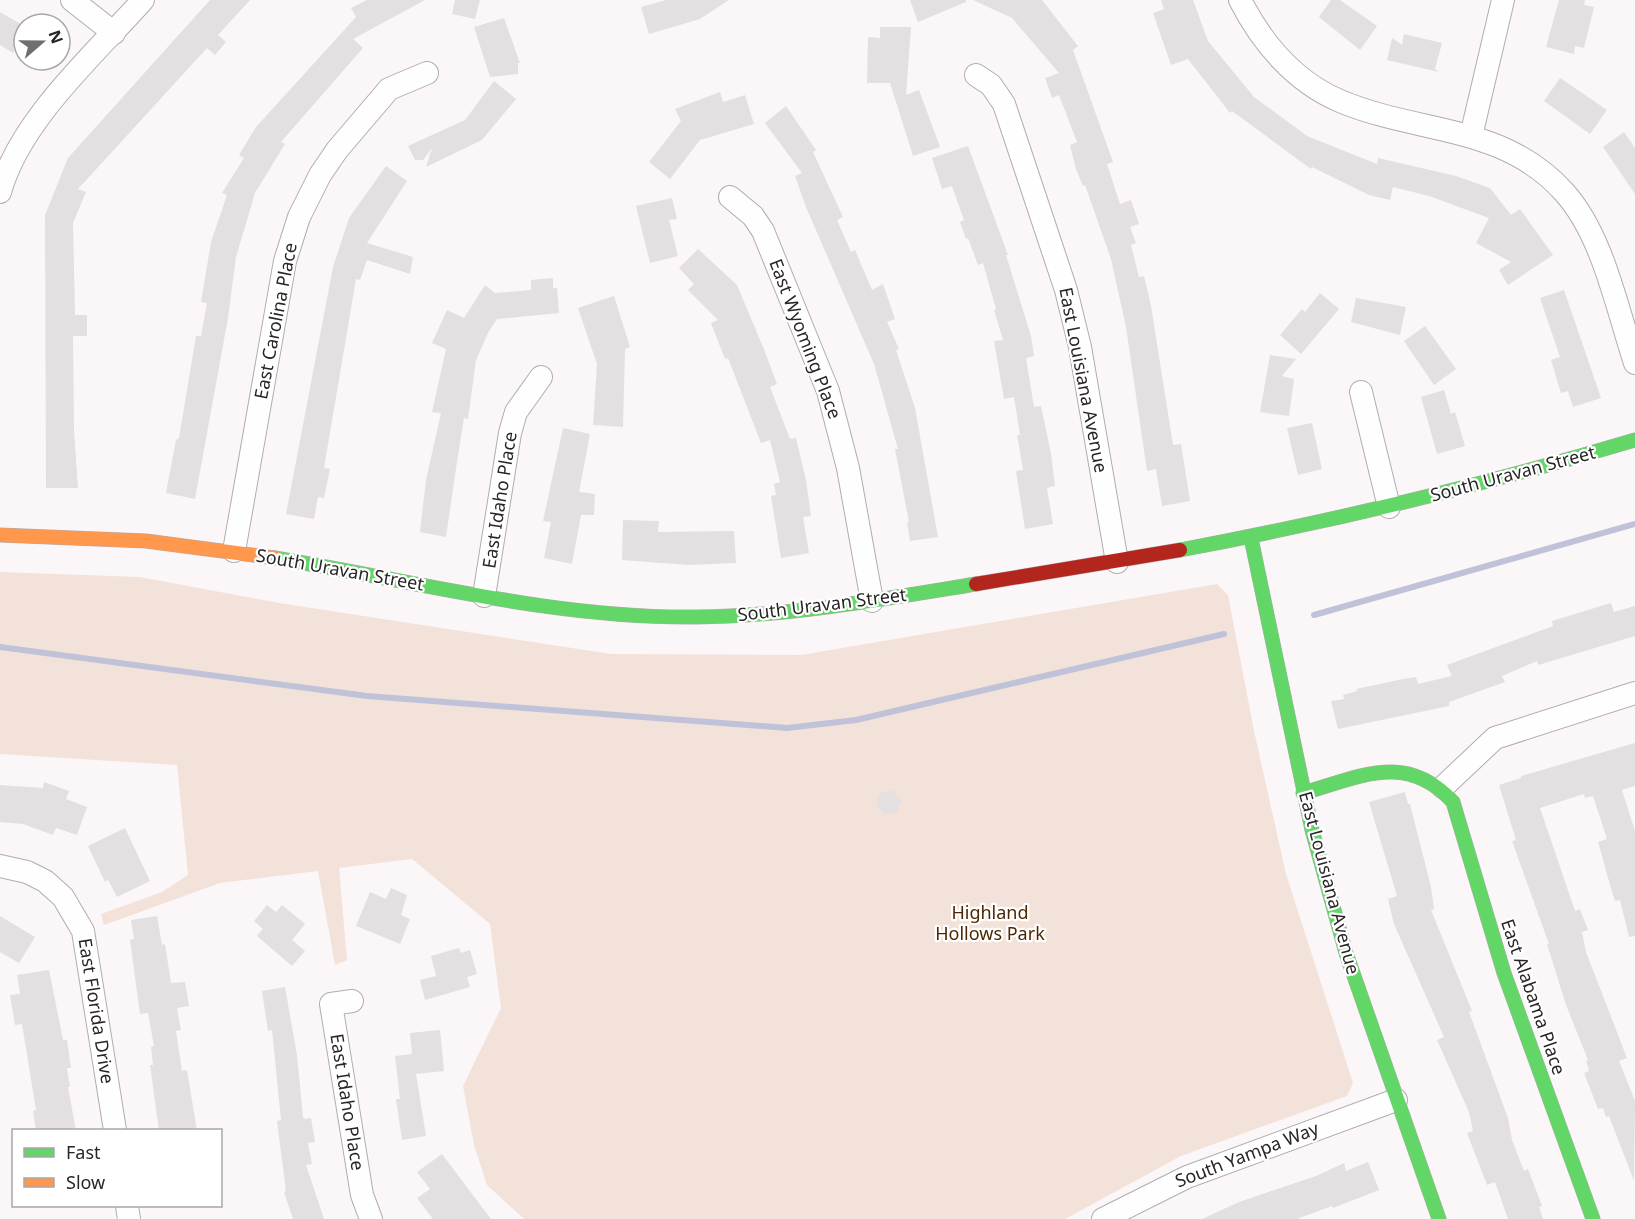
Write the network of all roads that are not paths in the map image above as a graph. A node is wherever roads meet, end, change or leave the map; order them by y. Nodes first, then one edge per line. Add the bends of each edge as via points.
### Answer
1 (72, 0) edge
2 (144, 0) edge
3 (1240, 0) edge
4 (1503, 0) edge
5 (114, 33) junction
6 (427, 73) dead end
7 (976, 75) dead end
8 (1471, 136) junction
9 (0, 192) edge
10 (730, 197) dead end
11 (1635, 363) edge
12 (541, 377) dead end
13 (1361, 392) dead end
14 (1635, 440) edge
15 (1389, 507) junction
16 (0, 535) edge
17 (1251, 538) junction
18 (234, 551) junction
19 (1117, 562) junction
20 (484, 596) junction
21 (872, 601) junction
22 (1635, 693) edge
23 (1443, 787) junction
24 (1303, 793) junction
25 (0, 866) edge
26 (352, 1001) dead end
27 (1396, 1100) junction
28 (115, 1129) edge
29 (371, 1219) edge
30 (1103, 1219) edge
31 (1439, 1219) edge
32 (1593, 1219) edge

1 - 5 street
2 - 5 street
3 - 8 street via 1270,48 1311,84 1338,100
4 - 8 street
5 - 9 street via 36,120 18,148
6 - 18 street, East Carolina Place via 389,89 369,110 320,175 299,216 285,261
7 - 19 street, East Louisiana Avenue via 991,85 1004,104 1066,290 1080,347
8 - 11 street via 1523,157 1552,180 1582,216 1598,250
10 - 21 street, East Wyoming Place via 753,216 763,231 828,391 848,468
12 - 20 street, East Idaho Place via 516,412 510,433
13 - 15 street
14 - 15 street, South Uravan Street
15 - 17 street, South Uravan Street
16 - 18 street, South Uravan Street via 158,541
17 - 19 street, South Uravan Street
17 - 24 street, East Louisiana Avenue
18 - 20 street, South Uravan Street
19 - 21 street, South Uravan Street
20 - 21 street, South Uravan Street via 598,613 702,618 818,610
22 - 23 street via 1495,738
23 - 24 street via 1411,771 1392,771
23 - 32 street, East Alabama Place via 1459,819 1504,973
24 - 27 street, East Louisiana Avenue via 1346,953
25 - 28 street, East Florida Drive via 45,881 63,897 79,922
26 - 29 street, East Idaho Place via 331,1004 362,1195
27 - 30 street, South Yampa Way via 1187,1177
27 - 31 street, East Louisiana Avenue

